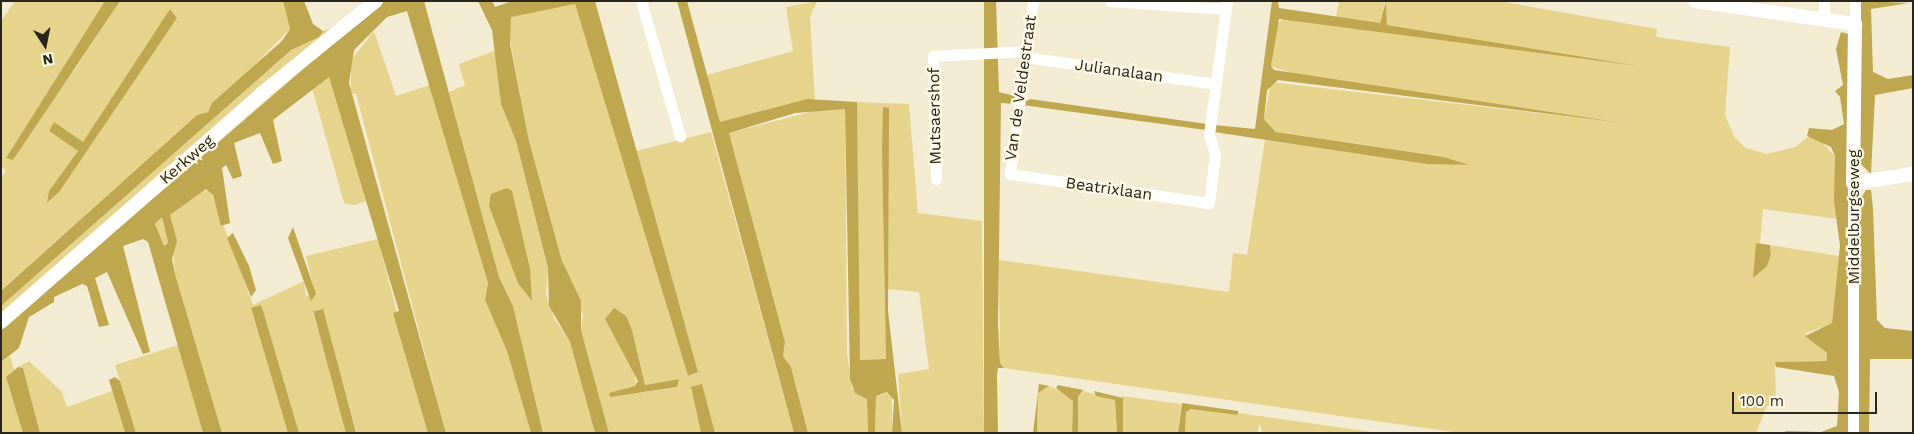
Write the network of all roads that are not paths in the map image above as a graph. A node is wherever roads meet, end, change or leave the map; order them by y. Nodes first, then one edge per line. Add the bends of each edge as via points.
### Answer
1 (376, 1) edge
2 (641, 1) edge
3 (1033, 1) edge
4 (1110, 1) edge
5 (1696, 1) edge
6 (1824, 1) edge
7 (1855, 1) edge
8 (1226, 5) edge
9 (1824, 19) junction
10 (1855, 24) junction
11 (1025, 54) junction
12 (1214, 84) junction
13 (680, 136) dead end
14 (1010, 174) joint
15 (1913, 174) edge
16 (936, 179) dead end
17 (1853, 183) junction
18 (1, 322) edge
19 (1853, 433) edge

1 - 18 street, Kerkweg via 261,94
2 - 13 street
3 - 11 street, Van de Veldestraat
4 - 8 street
5 - 9 street
6 - 9 street
7 - 10 street, Middelburgseweg
8 - 12 street
9 - 10 street
10 - 17 street, Middelburgseweg
11 - 12 street, Julianalaan
11 - 14 street, Van de Veldestraat
11 - 16 street, Mutsaershof via 998,50 933,56
12 - 14 street, Beatrixlaan via 1209,134 1215,155 1209,203
15 - 17 street
17 - 19 street, Middelburgseweg

